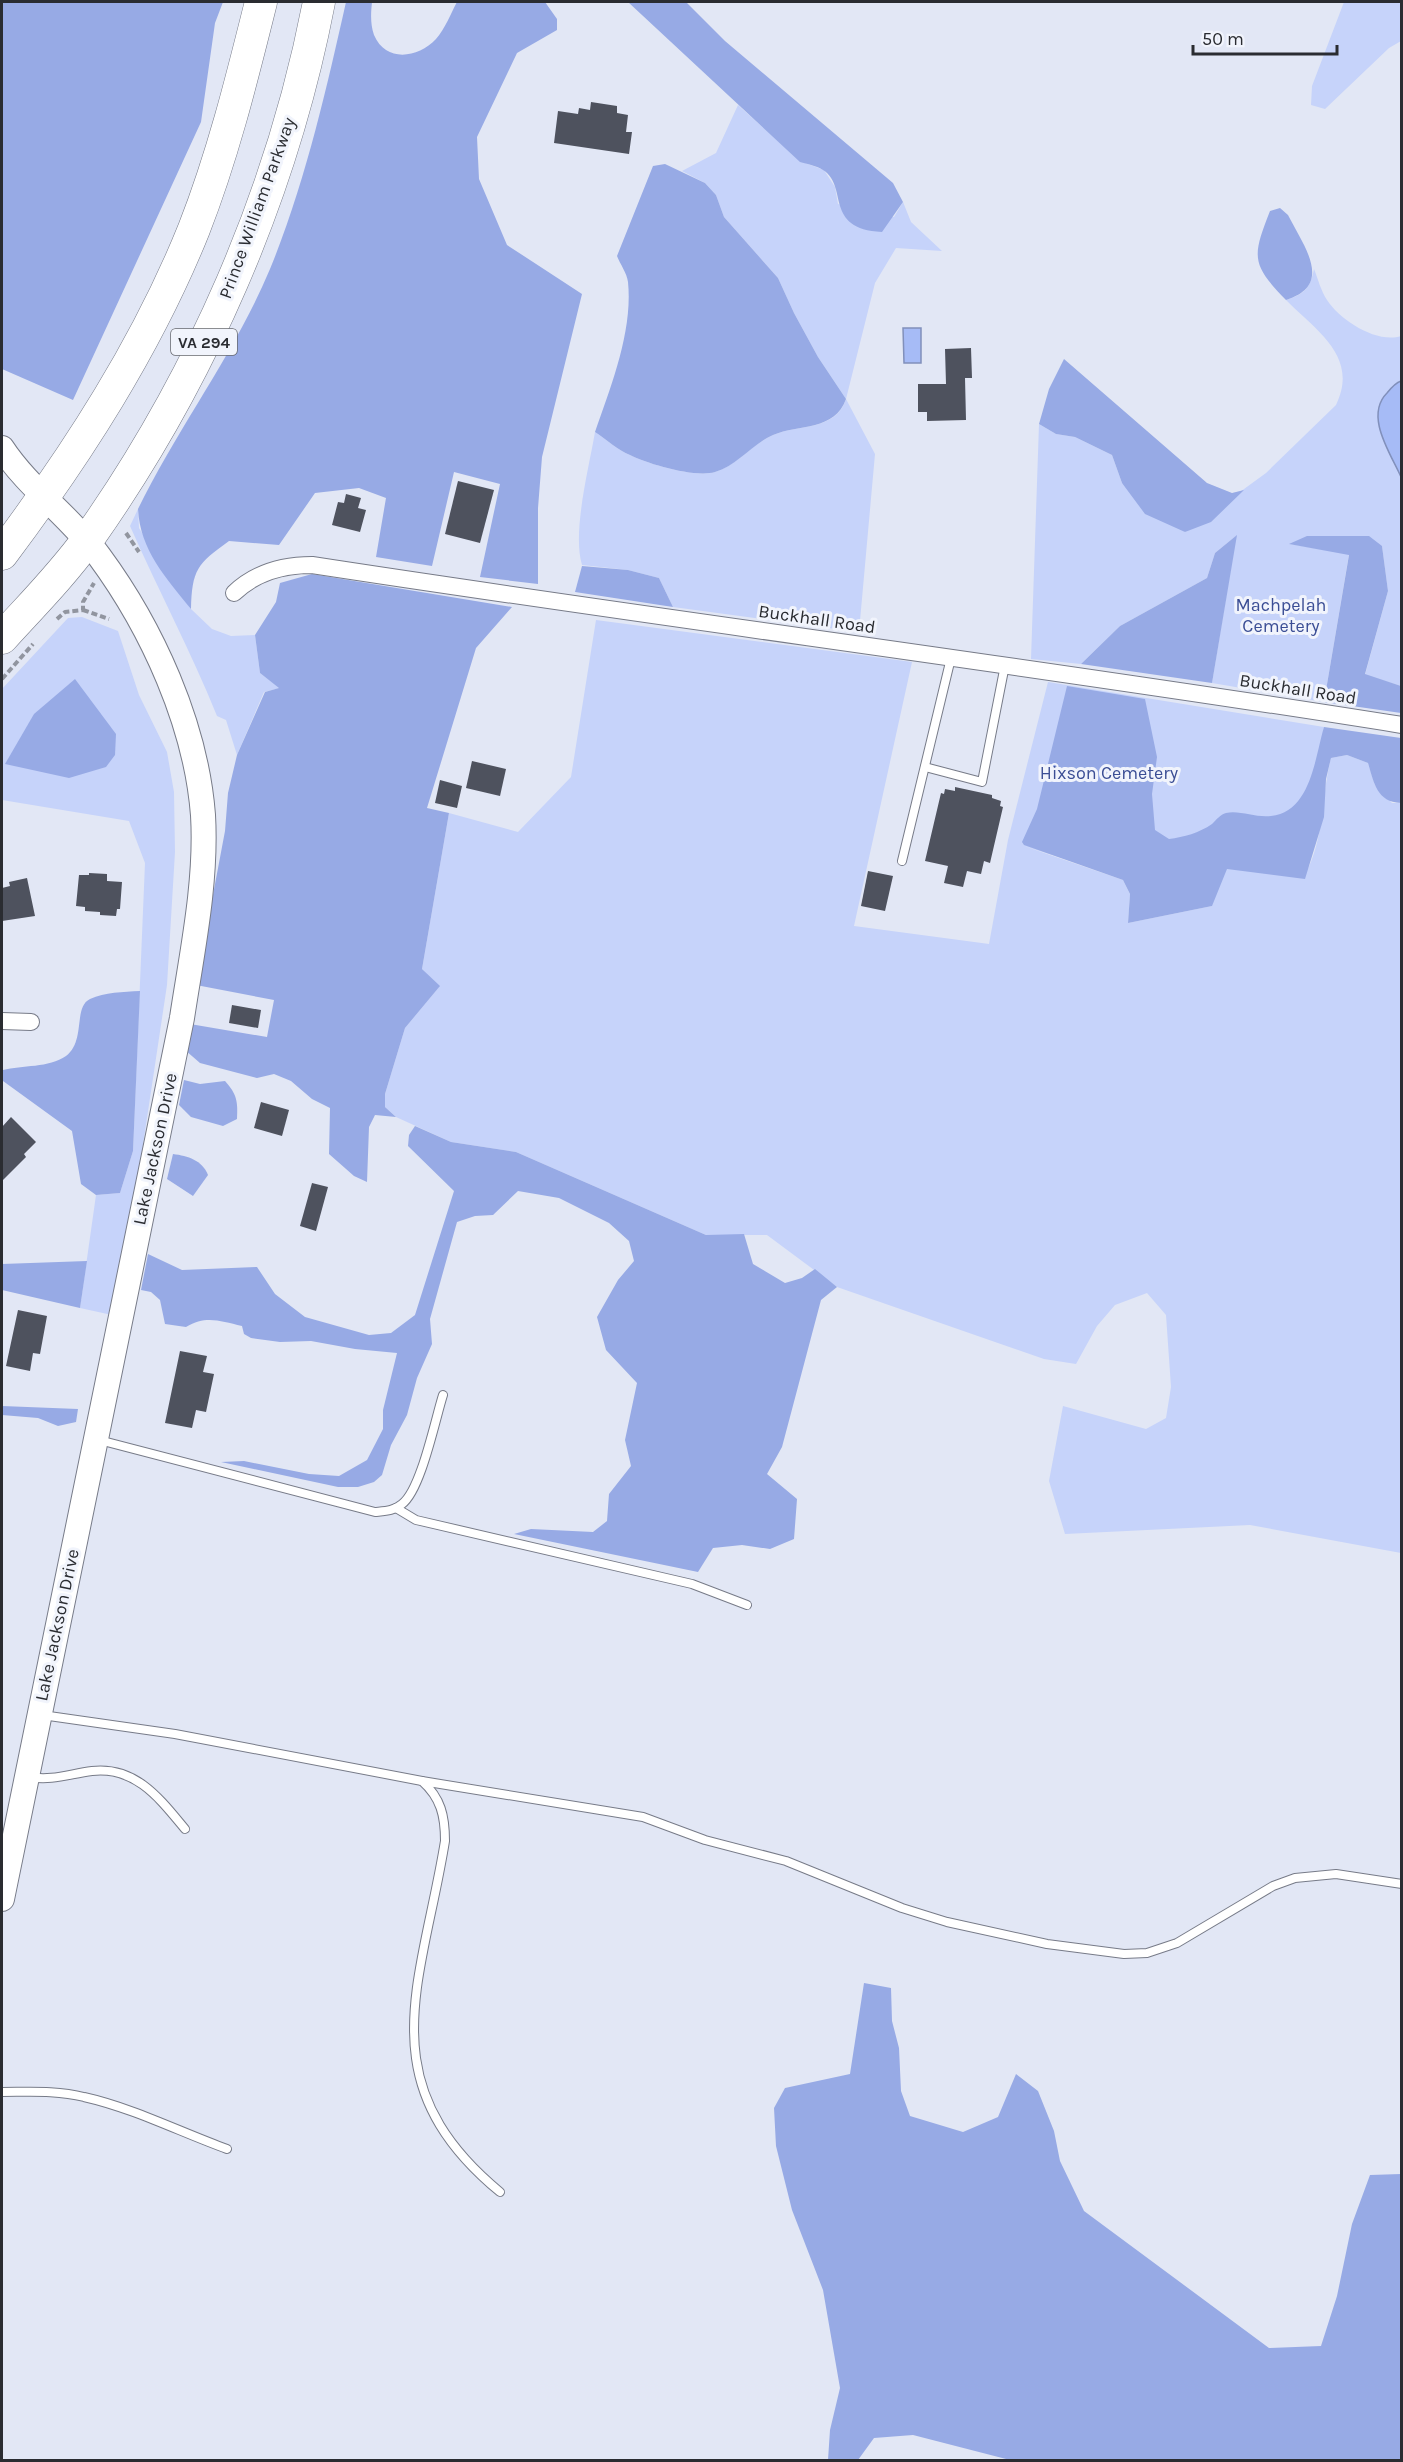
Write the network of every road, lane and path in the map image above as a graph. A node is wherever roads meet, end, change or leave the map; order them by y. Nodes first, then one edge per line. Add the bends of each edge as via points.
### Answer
1 (261, 2) edge
2 (319, 2) edge
3 (2, 448) edge
4 (44, 498) junction
5 (126, 533) dead end
6 (87, 540) junction
7 (140, 552) dead end
8 (2, 554) edge
9 (234, 593) dead end
10 (82, 602) dead end
11 (83, 610) junction
12 (109, 619) dead end
13 (54, 621) dead end
14 (40, 637) dead end
15 (2, 638) edge
16 (951, 658) junction
17 (1005, 666) junction
18 (2, 679) edge
19 (1401, 725) edge
20 (925, 767) junction
21 (902, 861) dead end
22 (2, 1021) edge
23 (31, 1022) dead end
24 (443, 1395) dead end
25 (96, 1439) junction
26 (396, 1508) junction
27 (747, 1605) dead end
28 (38, 1714) junction
29 (25, 1776) junction
30 (422, 1781) junction
31 (185, 1829) dead end
32 (1401, 1884) edge
33 (2, 1899) edge
34 (2, 2092) edge
35 (227, 2149) dead end
36 (500, 2192) dead end

1 - 4 highway, VA 294 via 239,90 193,230 114,389
2 - 6 highway, Prince William Parkway / VA 294 via 292,117 239,265 177,395
3 - 4 street, Lake Jackson Drive via 24,480
4 - 6 street, Lake Jackson Drive
4 - 8 highway, VA 294
5 - 7 path
6 - 15 highway, Prince William Parkway / VA 294
6 - 25 street, Lake Jackson Drive via 124,591 162,664 190,744 203,816 195,928 182,1018
9 - 16 street, Buckhall Road via 251,579 274,569 312,565
10 - 11 path
11 - 12 path
11 - 13 path via 65,612
14 - 18 path
16 - 17 street, Buckhall Road
16 - 20 lane
17 - 19 street, Buckhall Road
17 - 20 lane via 982,783
20 - 21 lane
22 - 23 street
24 - 26 lane via 415,1487
25 - 26 lane via 375,1512
25 - 28 street, Lake Jackson Drive
26 - 27 lane via 416,1521 692,1584
28 - 29 street, Lake Jackson Drive
28 - 30 lane via 175,1734
29 - 31 lane via 45,1779 109,1771 127,1775 147,1786
29 - 33 street, Lake Jackson Drive
30 - 32 lane via 643,1817 705,1840 786,1861 947,1922 1047,1944 1124,1954 1147,1953 1177,1943 1273,1886 1295,1878 1336,1874
30 - 36 lane via 441,1805 445,1821 438,1881 414,1991 415,2059 438,2123 457,2150
34 - 35 lane via 49,2091 83,2096

